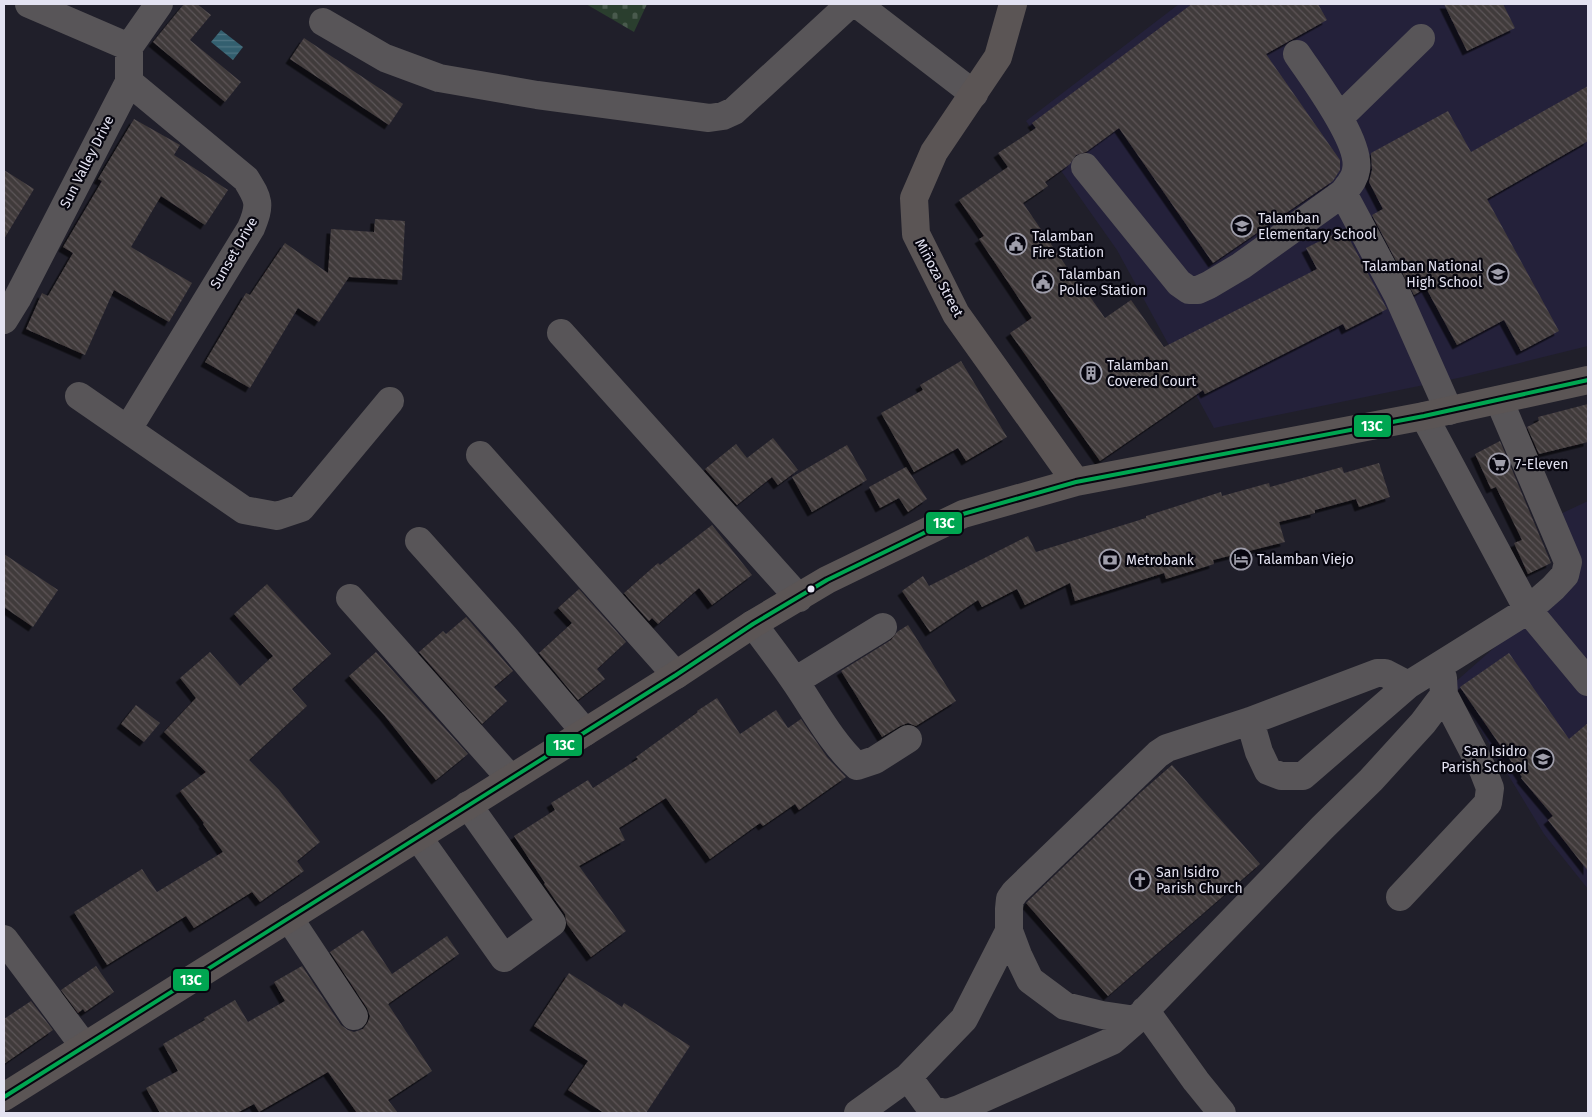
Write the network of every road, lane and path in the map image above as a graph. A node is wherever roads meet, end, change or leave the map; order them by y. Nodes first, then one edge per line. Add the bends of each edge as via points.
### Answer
1 (29, 4) edge
2 (159, 4) edge
3 (850, 4) edge
4 (857, 4) edge
5 (1013, 4) edge
6 (323, 22) dead end
7 (1421, 38) dead end
8 (129, 48) junction
9 (1297, 54) dead end
10 (129, 82) junction
11 (974, 94) junction
12 (1339, 118) junction
13 (1085, 167) dead end
14 (1342, 193) junction
15 (4, 320) edge
16 (560, 333) dead end
17 (1588, 380) edge
18 (79, 396) dead end
19 (1499, 400) junction
20 (390, 401) dead end
21 (1436, 413) junction
22 (128, 429) junction
23 (480, 455) dead end
24 (1076, 482) junction
25 (419, 541) dead end
26 (350, 598) dead end
27 (799, 598) junction
28 (1528, 610) junction
29 (753, 624) junction
30 (883, 627) dead end
31 (1441, 664) junction
32 (676, 675) junction
33 (795, 681) junction
34 (1588, 682) edge
35 (1408, 685) junction
36 (1444, 695) junction
37 (1250, 721) junction
38 (585, 732) junction
39 (908, 739) dead end
40 (510, 778) junction
41 (468, 805) junction
42 (418, 837) junction
43 (1400, 896) dead end
44 (289, 918) junction
45 (1010, 931) junction
46 (4, 939) edge
47 (1141, 1015) junction
48 (354, 1016) dead end
49 (84, 1046) junction
50 (908, 1077) junction
51 (7, 1091) edge
52 (858, 1113) edge
53 (946, 1113) edge
54 (1222, 1113) edge

1 - 8 street
2 - 8 street
3 - 6 street via 734,111 709,118 439,78 385,58
4 - 11 street
5 - 11 main road, Miñoza Street via 998,58
7 - 12 street
8 - 10 street, Sun Valley Drive
9 - 12 street
10 - 15 street, Sun Valley Drive
10 - 22 street, Sunset Drive via 246,179 257,197 257,213
11 - 24 main road, Miñoza Street via 934,152 914,198 916,234 956,314
12 - 14 street via 1354,150 1357,167 1354,178
13 - 14 street via 1179,283 1189,290 1209,285 1241,266
14 - 21 street via 1398,296
16 - 27 street
17 - 19 main road
18 - 22 street
19 - 21 main road
19 - 28 street via 1568,562 1564,575
20 - 22 street via 302,508 277,516 244,510
21 - 24 main road
21 - 28 street
23 - 32 street
24 - 27 main road via 962,514 827,580
25 - 38 street
26 - 40 street
27 - 29 main road
28 - 31 street
28 - 34 street
29 - 32 main road
29 - 33 street
30 - 33 street
31 - 35 street
31 - 36 street
32 - 38 main road
33 - 39 street via 848,758 857,766 875,760
35 - 37 street via 1385,673 1377,673
35 - 37 street via 1303,776 1281,776 1268,771
36 - 43 street via 1483,770 1490,788 1488,803
36 - 47 street via 1371,780
37 - 45 street via 1167,748 1158,754 1015,892 1010,899
38 - 40 main road
40 - 41 main road
41 - 42 main road
41 - 42 street via 552,923 504,958
42 - 44 main road
44 - 48 street
44 - 49 main road
45 - 47 street via 1030,980 1064,1006 1102,1015
45 - 50 street via 964,1019
46 - 49 street
47 - 53 street via 1112,1041
47 - 54 street
49 - 51 main road
50 - 52 street
50 - 53 street via 932,1110

